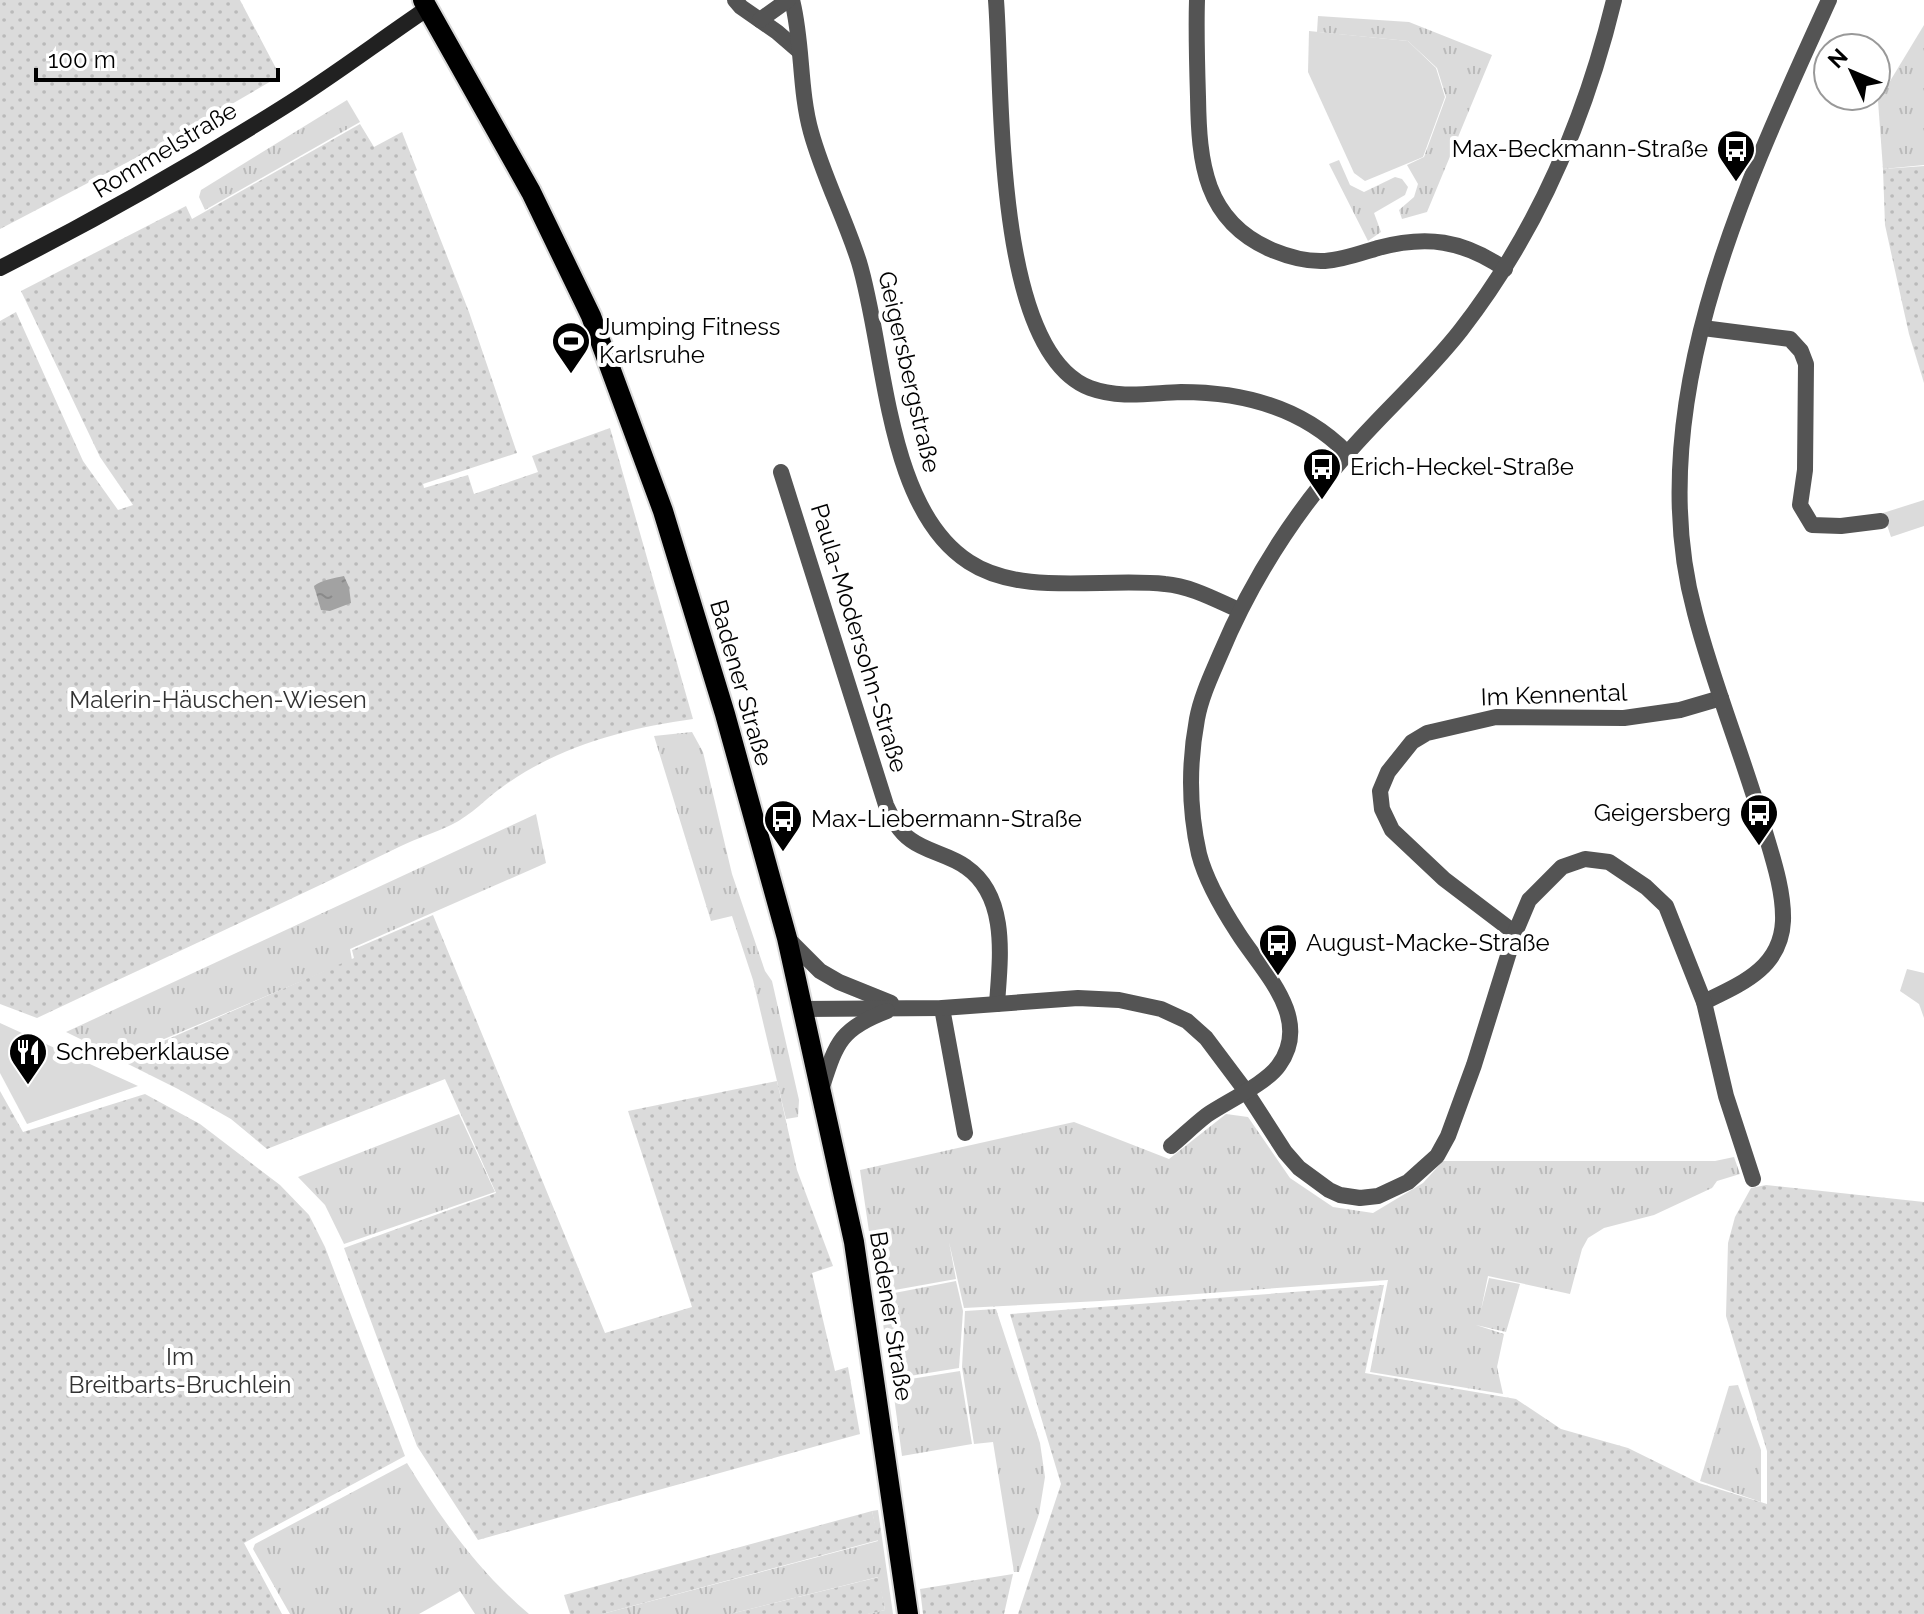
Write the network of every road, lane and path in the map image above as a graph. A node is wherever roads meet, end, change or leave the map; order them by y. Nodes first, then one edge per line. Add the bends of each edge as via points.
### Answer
1 (735, 0) edge
2 (790, 0) edge
3 (996, 0) edge
4 (1197, 0) edge
5 (1829, 0) edge
6 (1611, 1) edge
7 (426, 4) edge
8 (760, 20) junction
9 (799, 51) junction
10 (0, 268) edge
11 (1505, 269) junction
12 (1703, 328) junction
13 (1347, 453) junction
14 (781, 472) dead end
15 (1881, 521) dead end
16 (1239, 610) junction
17 (1721, 698) junction
18 (1515, 933) junction
19 (787, 938) junction
20 (1704, 1002) junction
21 (997, 1004) junction
22 (900, 1007) junction
23 (942, 1008) junction
24 (802, 1009) junction
25 (821, 1090) junction
26 (1245, 1090) junction
27 (965, 1133) dead end
28 (1171, 1146) dead end
29 (1753, 1179) dead end
30 (908, 1614) edge

1 - 8 street
2 - 8 street
2 - 9 street, Geigersbergstraße via 797,16
3 - 13 street via 1002,145 1017,267 1030,311 1053,358 1088,387 1124,395 1215,392 1260,401 1291,412
4 - 11 street via 1199,147 1212,196 1237,227 1259,244 1305,260 1441,241
5 - 12 street via 1771,125 1731,231
6 - 11 street via 1569,144
7 - 10 main road, Rommelstraße via 284,107 175,174
7 - 19 main road, Badener Straße via 531,192 591,316 663,511
8 - 9 street
9 - 16 street, Geigersbergstraße via 810,131 859,263 903,463 918,504 944,540 969,562 1002,577 1167,584
11 - 13 street via 1427,371
12 - 15 street via 1796,343 1806,364 1800,505 1812,525
12 - 17 street via 1686,410 1678,502 1682,561
13 - 16 street via 1290,525
14 - 21 street, Paula-Modersohn-Straße via 886,805 911,840 966,866 988,889 998,927
16 - 26 street via 1198,714 1192,777 1203,864 1289,1015 1291,1034 1279,1065
17 - 18 street, Im Kennental via 1624,718 1496,717 1427,733 1412,742 1380,791 1392,830 1444,879
17 - 20 street via 1769,844 1783,921 1776,950 1762,970
18 - 20 street via 1529,900 1562,867 1585,859 1609,862 1666,906
18 - 26 street via 1448,1136 1437,1156 1408,1182 1360,1198 1329,1190 1285,1152
19 - 22 street via 820,971
19 - 24 main road, Badener Straße
20 - 29 street
21 - 23 street
21 - 26 street via 1078,998 1161,1009 1206,1038
22 - 23 street
22 - 24 street
22 - 25 street via 850,1028 838,1043
23 - 27 street
24 - 25 main road, Badener Straße
25 - 30 main road, Badener Straße via 854,1242
26 - 28 street

